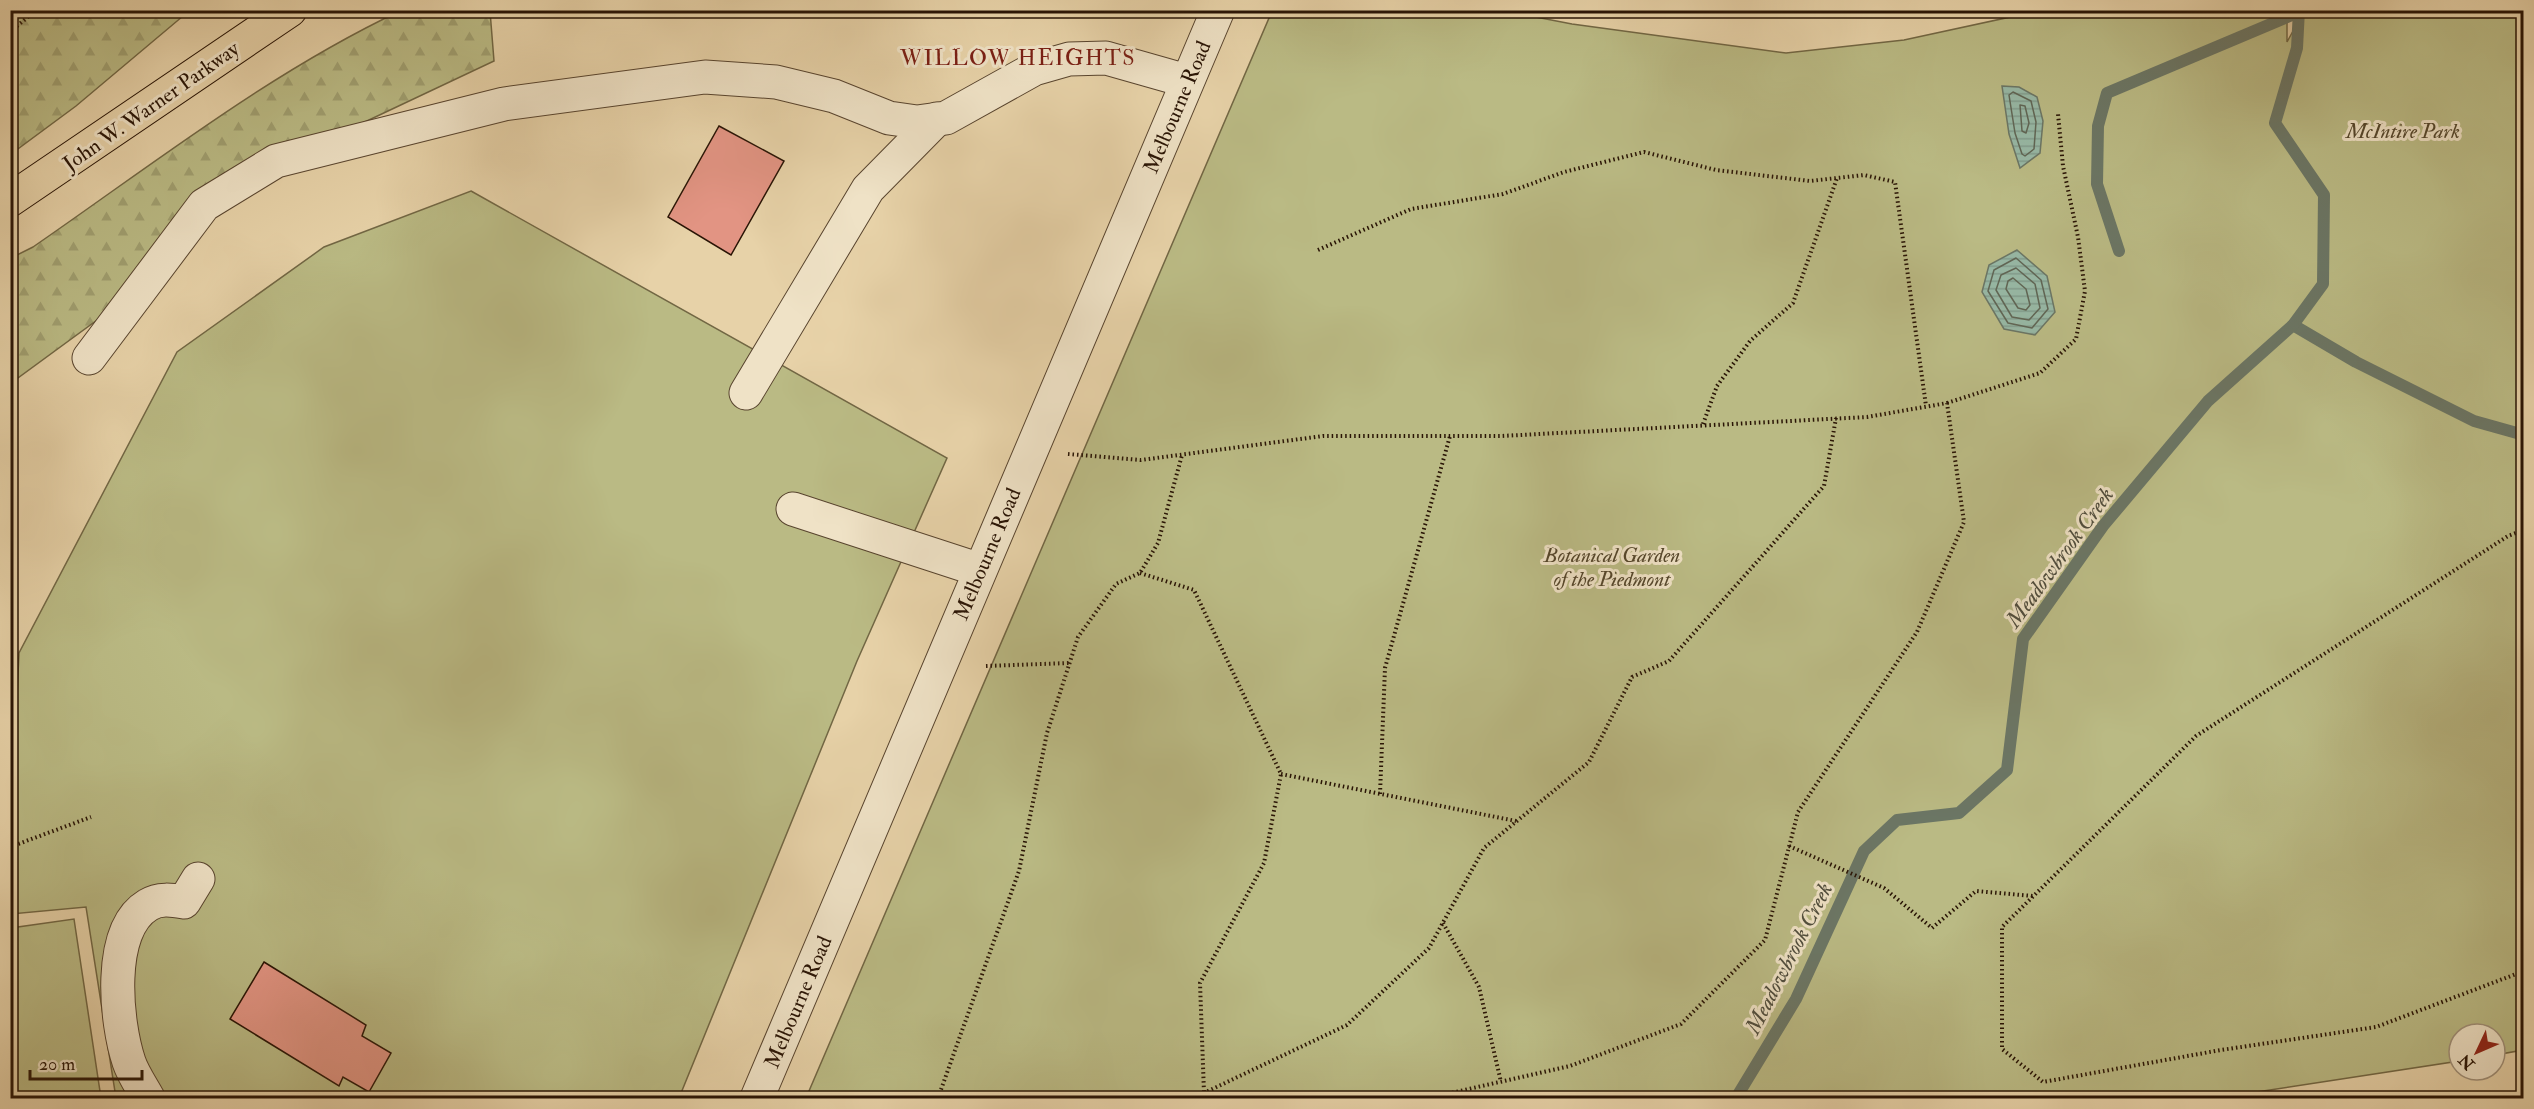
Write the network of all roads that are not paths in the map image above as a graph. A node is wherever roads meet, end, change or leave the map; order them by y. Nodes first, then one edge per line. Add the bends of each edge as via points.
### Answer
1 (290, 10) edge
2 (1218, 10) edge
3 (1187, 81) junction
4 (937, 119) junction
5 (10, 200) edge
6 (89, 358) dead end
7 (746, 393) dead end
8 (793, 509) dead end
9 (980, 570) junction
10 (198, 879) dead end
11 (148, 1098) edge
12 (757, 1098) edge

1 - 5 main road, John W. Warner Parkway
2 - 3 street, Melbourne Road
3 - 4 street via 1106,58 1069,59 1034,69 946,118
3 - 9 street, Melbourne Road
4 - 6 street via 917,122 889,118 834,96 776,82 705,77 504,104 276,161 204,205
4 - 7 street via 868,189
8 - 9 street
9 - 12 street, Melbourne Road
10 - 11 street via 184,902 165,899 148,905 135,918 122,948 117,981 119,1023 129,1063

